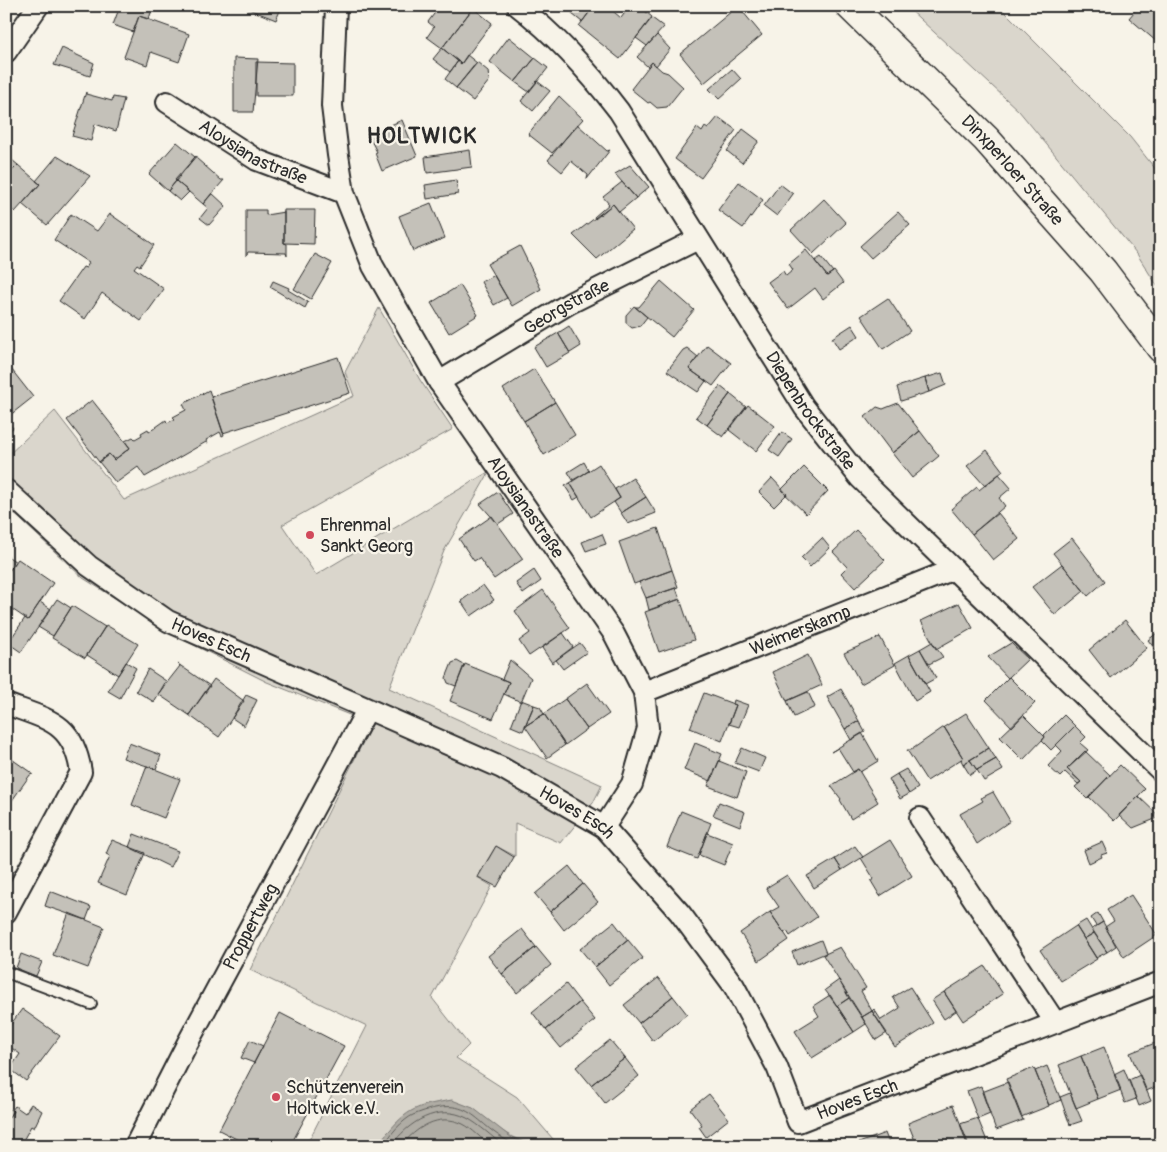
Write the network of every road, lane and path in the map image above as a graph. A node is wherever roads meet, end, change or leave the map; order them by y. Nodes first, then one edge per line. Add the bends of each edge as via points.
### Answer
1 (38, 6) edge
2 (336, 6) edge
3 (518, 6) edge
4 (850, 6) edge
5 (6, 52) edge
6 (166, 102) dead end
7 (344, 193) junction
8 (698, 239) junction
9 (1161, 348) edge
10 (439, 382) junction
11 (6, 490) edge
12 (954, 569) junction
13 (644, 692) junction
14 (6, 704) edge
15 (367, 710) junction
16 (1161, 770) edge
17 (920, 818) dead end
18 (604, 827) junction
19 (6, 912) edge
20 (6, 972) edge
21 (1161, 982) edge
22 (91, 1004) dead end
23 (1055, 1022) junction
24 (135, 1146) edge

1 - 5 street
2 - 7 street, Aloysianastraße via 332,106
3 - 8 street, Diepenbrockstraße via 538,21 594,78 620,111
4 - 9 main road, Dinxperloer Straße via 992,146 1103,271
6 - 7 street, Aloysianastraße via 257,160
7 - 10 street, Aloysianastraße via 373,266
8 - 10 street, Georgstraße via 570,303
8 - 12 street, Diepenbrockstraße via 804,407 860,478
10 - 13 street, Aloysianastraße via 614,634
11 - 15 street, Hoves Esch via 89,566 168,621
12 - 13 street, Weimerskamp
12 - 16 street, Diepenbrockstraße
13 - 18 street, Aloysianastraße via 648,728 632,784
14 - 19 street via 45,718 68,734 78,752 81,772
15 - 18 street, Hoves Esch via 502,768
15 - 24 street, Proppertweg
17 - 23 street
18 - 23 street, Hoves Esch via 680,913 734,986 777,1067 798,1122
20 - 22 lane
21 - 23 street, Hoves Esch

